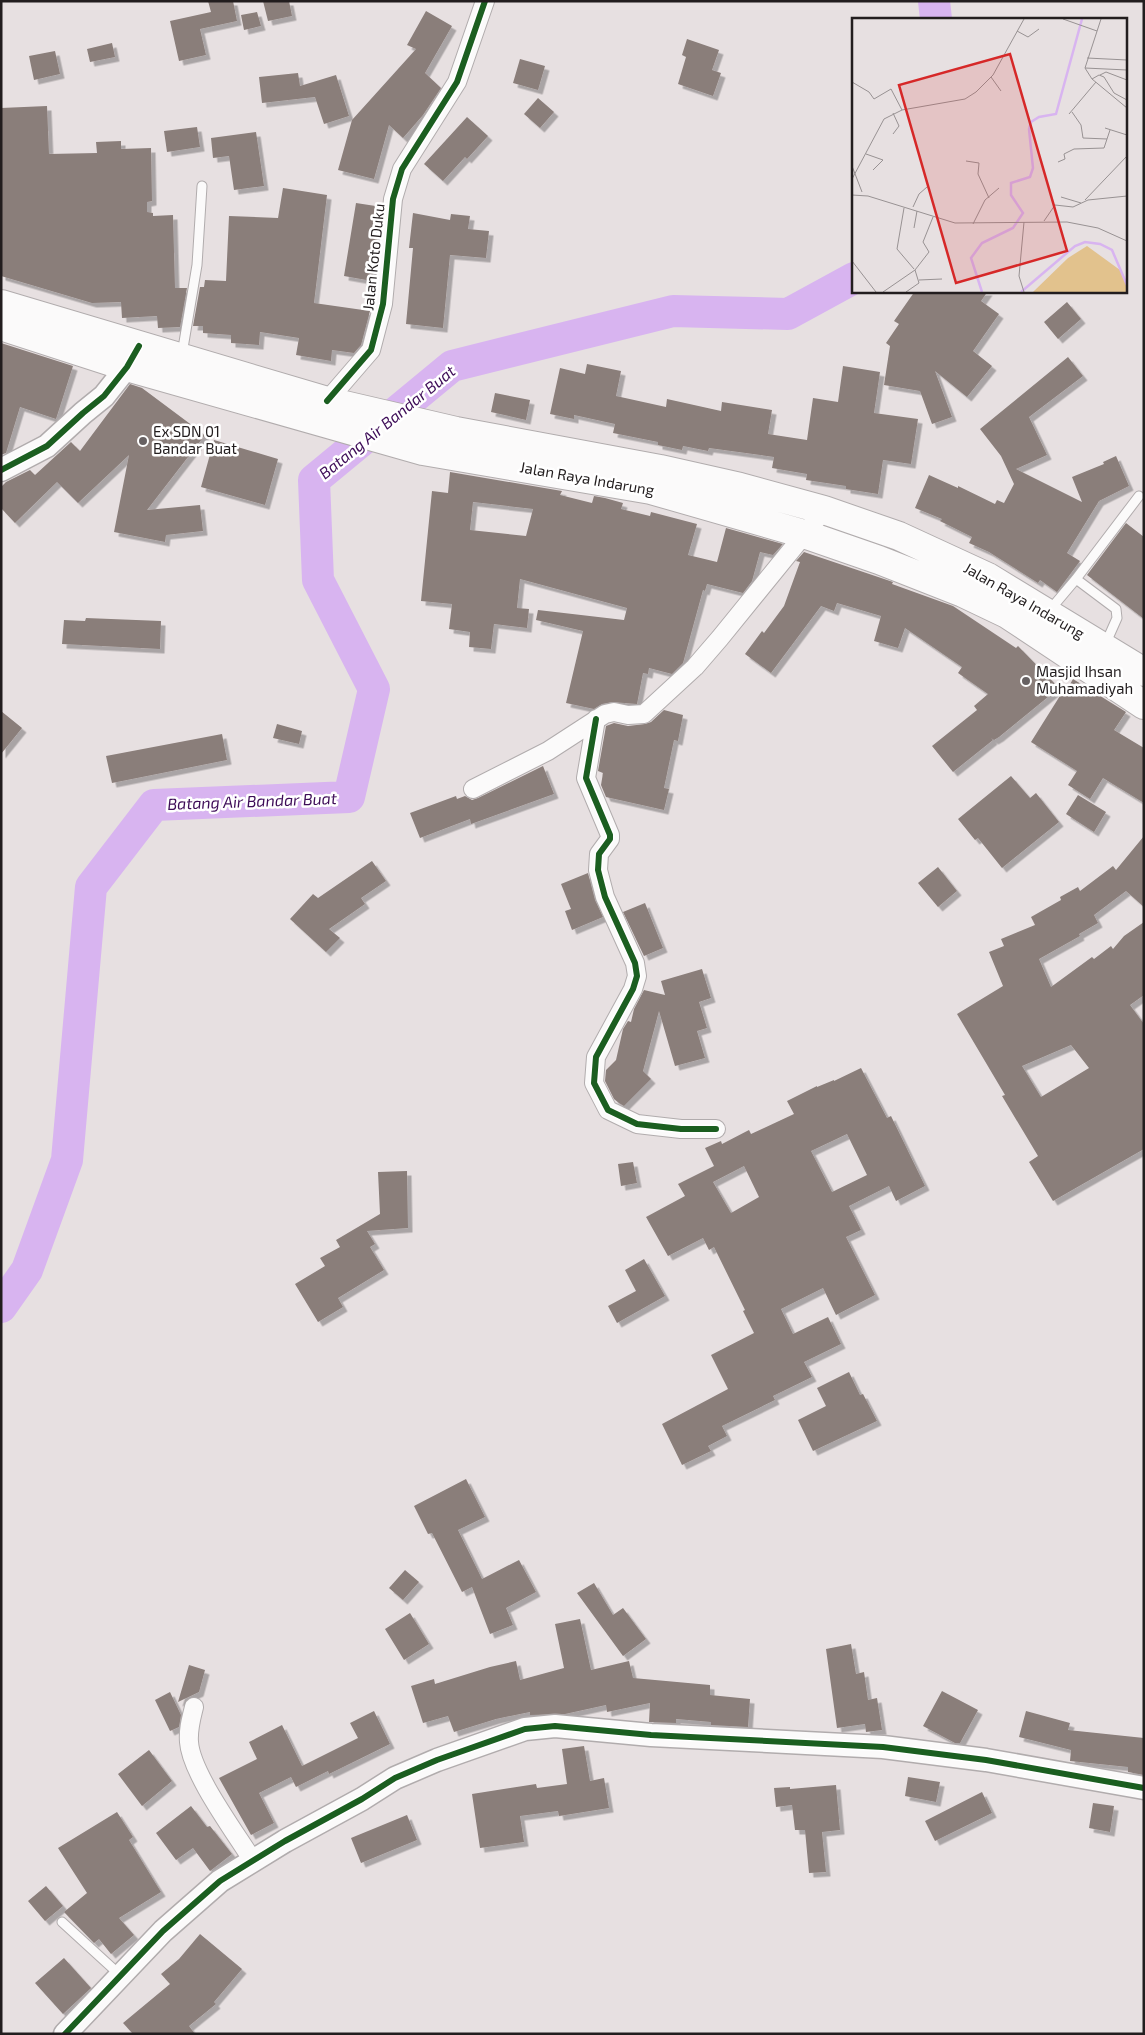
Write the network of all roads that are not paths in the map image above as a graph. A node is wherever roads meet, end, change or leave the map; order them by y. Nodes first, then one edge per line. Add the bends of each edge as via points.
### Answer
1 (485, 1) edge
2 (202, 186) dead end
3 (1, 304) edge
4 (1, 326) edge
5 (133, 356) junction
6 (181, 359) junction
7 (332, 409) junction
8 (1, 470) edge
9 (1139, 496) dead end
10 (824, 510) junction
11 (804, 534) junction
12 (1076, 579) junction
13 (1047, 613) junction
14 (1104, 648) junction
15 (1144, 672) edge
16 (1144, 705) edge
17 (596, 719) junction
18 (473, 789) dead end
19 (716, 1130) dead end
20 (194, 1707) dead end
21 (1144, 1788) edge
22 (253, 1861) junction
23 (62, 1922) dead end
24 (120, 1975) junction
25 (65, 2034) edge

1 - 7 street, Jalan Koto Duku via 457,82 402,169 393,199 383,304 371,350
2 - 6 lane via 197,264
3 - 5 highway, Jalan Raya Indarung
4 - 5 highway, Jalan Raya Indarung
5 - 6 highway, Jalan Raya Indarung
5 - 7 highway, Jalan Raya Indarung
5 - 8 street via 104,396 48,446
6 - 7 highway, Jalan Raya Indarung
7 - 10 highway, Jalan Raya Indarung via 660,469
7 - 11 highway, Jalan Raya Indarung via 423,450 651,490
9 - 12 lane
10 - 11 street
10 - 13 highway, Jalan Raya Indarung via 900,536 988,577
11 - 16 highway, Jalan Raya Indarung via 879,560 1007,614
11 - 17 street via 707,652 644,714 614,712
12 - 13 lane
12 - 14 lane via 1116,609 1117,618
13 - 14 highway, Jalan Raya Indarung
14 - 15 highway, Jalan Raya Indarung
17 - 18 street via 548,751
17 - 19 street via 586,778 610,835 610,840 599,854 598,870 605,897 635,963 637,976 596,1057 594,1083 608,1110 637,1124
20 - 22 street via 188,1728 194,1766
21 - 22 street via 986,1760 883,1747 651,1735 555,1726 525,1729 395,1778
22 - 24 street via 220,1881 163,1931
23 - 24 lane
24 - 25 street

